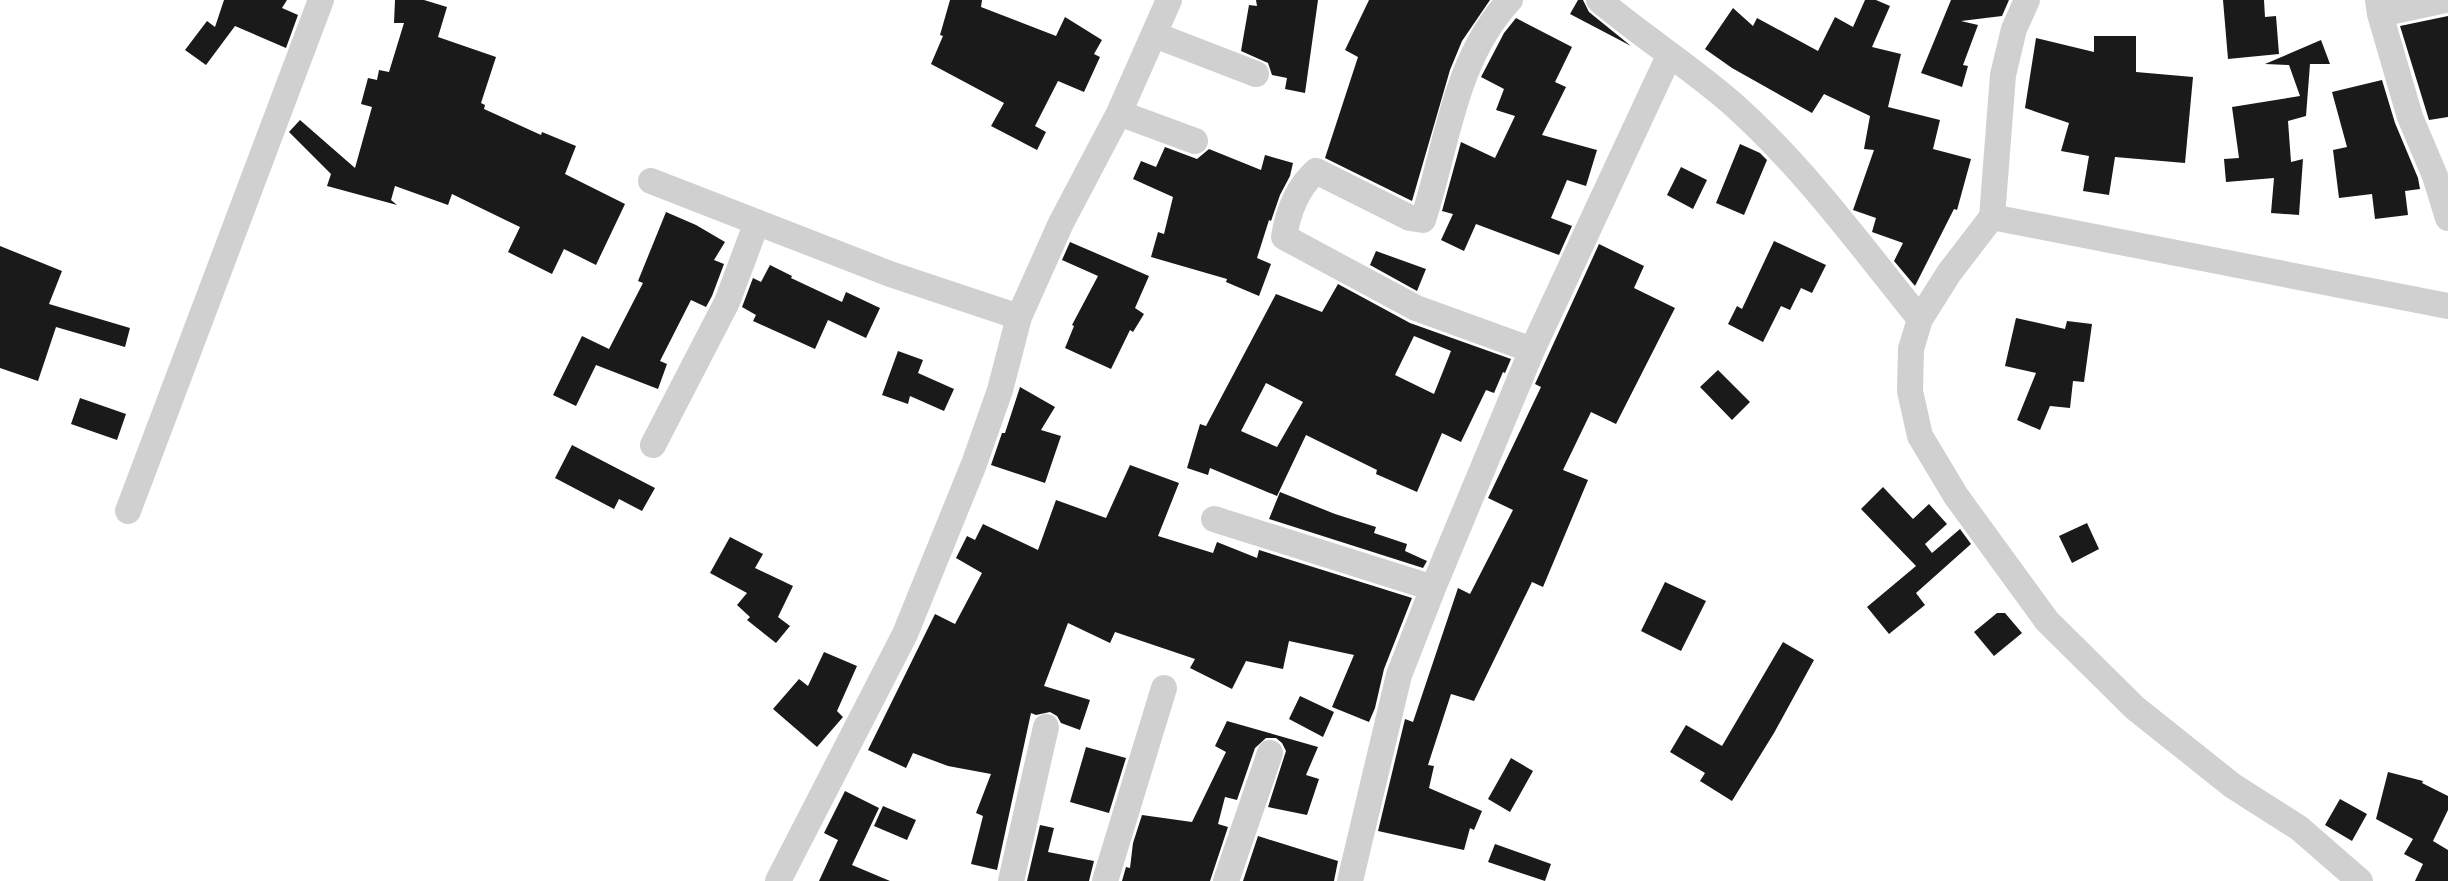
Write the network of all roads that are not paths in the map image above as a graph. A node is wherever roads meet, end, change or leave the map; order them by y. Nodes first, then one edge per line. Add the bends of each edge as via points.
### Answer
1 (321, 0) edge
2 (1169, 0) edge
3 (1510, 0) edge
4 (1599, 0) edge
5 (2027, 0) edge
6 (2446, 0) edge
7 (2379, 7) edge
8 (1155, 35) junction
9 (1669, 56) junction
10 (1256, 74) dead end
11 (1119, 113) junction
12 (1195, 141) dead end
13 (651, 181) dead end
14 (1992, 217) junction
15 (2448, 218) edge
16 (757, 222) junction
17 (2448, 306) edge
18 (1019, 317) junction
19 (1920, 319) junction
20 (1532, 350) junction
21 (653, 445) dead end
22 (128, 511) dead end
23 (1214, 519) dead end
24 (1433, 588) junction
25 (1164, 688) dead end
26 (1046, 727) dead end
27 (1270, 753) dead end
28 (778, 881) edge
29 (1011, 881) edge
30 (1105, 881) edge
31 (1226, 881) edge
32 (1350, 881) edge
33 (2360, 881) edge

1 - 22 street
2 - 8 street
3 - 20 street via 1467,69 1423,220 1316,171 1305,181 1288,216 1284,237 1416,308
4 - 9 street
5 - 14 street via 2003,75
6 - 7 street
7 - 15 street via 2410,117
8 - 10 street
8 - 11 street
9 - 19 street via 1733,104 1780,149
9 - 20 street
11 - 12 street
11 - 18 street
13 - 16 street
14 - 17 street
14 - 19 street
16 - 18 street
16 - 21 street via 727,302
18 - 28 street via 974,464 905,634
19 - 33 street via 1911,349 1910,391 1920,436 1956,496 2047,621 2135,708 2233,786 2299,828
20 - 24 street
23 - 24 street
24 - 32 street via 1399,675
25 - 30 street
26 - 29 street
27 - 31 street

